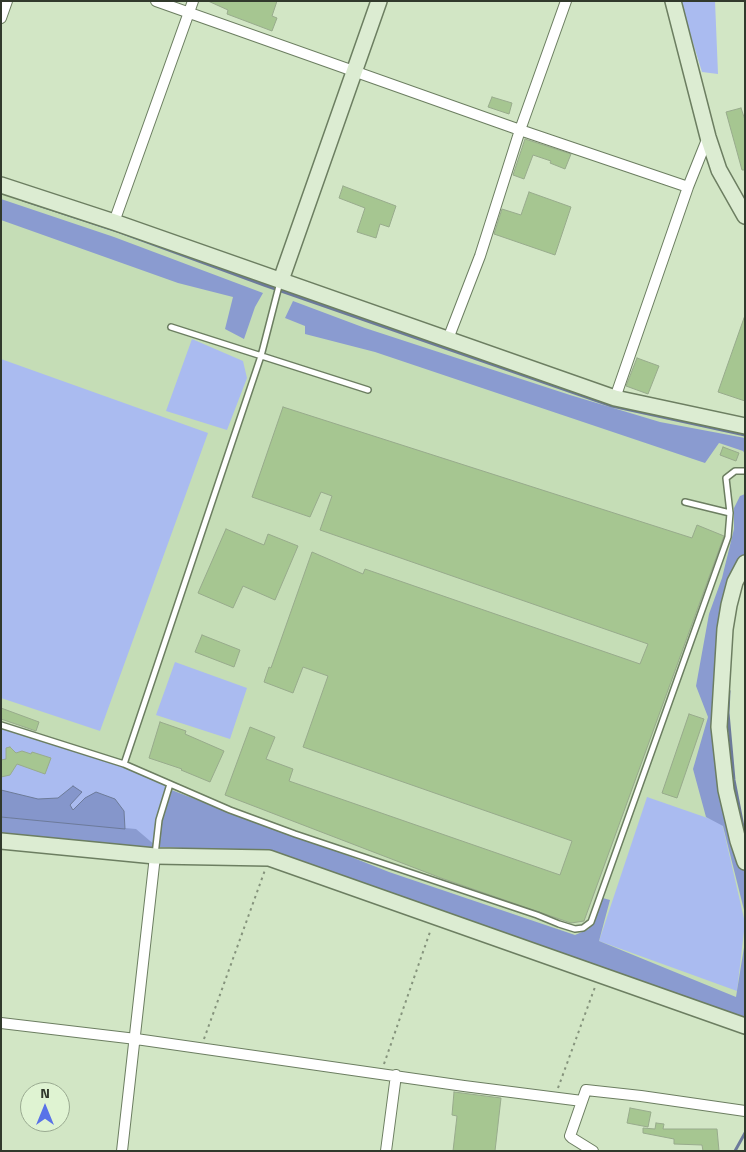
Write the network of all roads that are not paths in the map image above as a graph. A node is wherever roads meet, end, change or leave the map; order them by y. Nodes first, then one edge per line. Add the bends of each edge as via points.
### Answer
1 (7, 1) edge
2 (156, 1) edge
3 (193, 1) edge
4 (379, 1) edge
5 (566, 1) edge
6 (673, 1) edge
7 (189, 13) junction
8 (1, 18) edge
9 (354, 72) junction
10 (520, 130) junction
11 (708, 137) junction
12 (1, 185) edge
13 (688, 187) junction
14 (745, 216) edge
15 (114, 222) junction
16 (281, 280) junction
17 (171, 327) dead end
18 (448, 339) junction
19 (261, 356) junction
20 (368, 390) dead end
21 (615, 398) junction
22 (745, 426) edge
23 (745, 472) edge
24 (685, 502) dead end
25 (730, 513) junction
26 (745, 563) edge
27 (1, 725) edge
28 (124, 764) junction
29 (170, 784) junction
30 (1, 841) edge
31 (155, 856) junction
32 (745, 862) edge
33 (1, 1023) edge
34 (745, 1026) edge
35 (136, 1039) junction
36 (396, 1075) junction
37 (582, 1101) junction
38 (745, 1111) edge
39 (122, 1151) edge
40 (386, 1151) edge
41 (593, 1151) edge

1 - 8 street
2 - 7 street
3 - 7 street
4 - 9 street
5 - 10 street
6 - 11 street
7 - 9 street
7 - 15 street
9 - 10 street
9 - 16 street
10 - 13 street
10 - 18 street via 480,256
11 - 13 street
11 - 14 street via 719,170
12 - 15 street
13 - 21 street
15 - 16 street
16 - 18 street
16 - 19 lane
17 - 19 lane
18 - 21 street
19 - 20 lane
19 - 28 lane
21 - 22 street
23 - 25 lane via 735,471 726,478
24 - 25 lane
25 - 29 lane via 728,537 590,922 583,928 559,924 295,834
26 - 32 street via 735,582 725,629 719,727 726,790
27 - 28 lane
28 - 29 lane
29 - 31 lane via 159,820
30 - 31 street
31 - 34 street via 269,858
31 - 35 street
33 - 35 street
35 - 36 street
35 - 39 street
36 - 37 street
36 - 40 street
37 - 38 street via 586,1090
37 - 41 street via 570,1136

